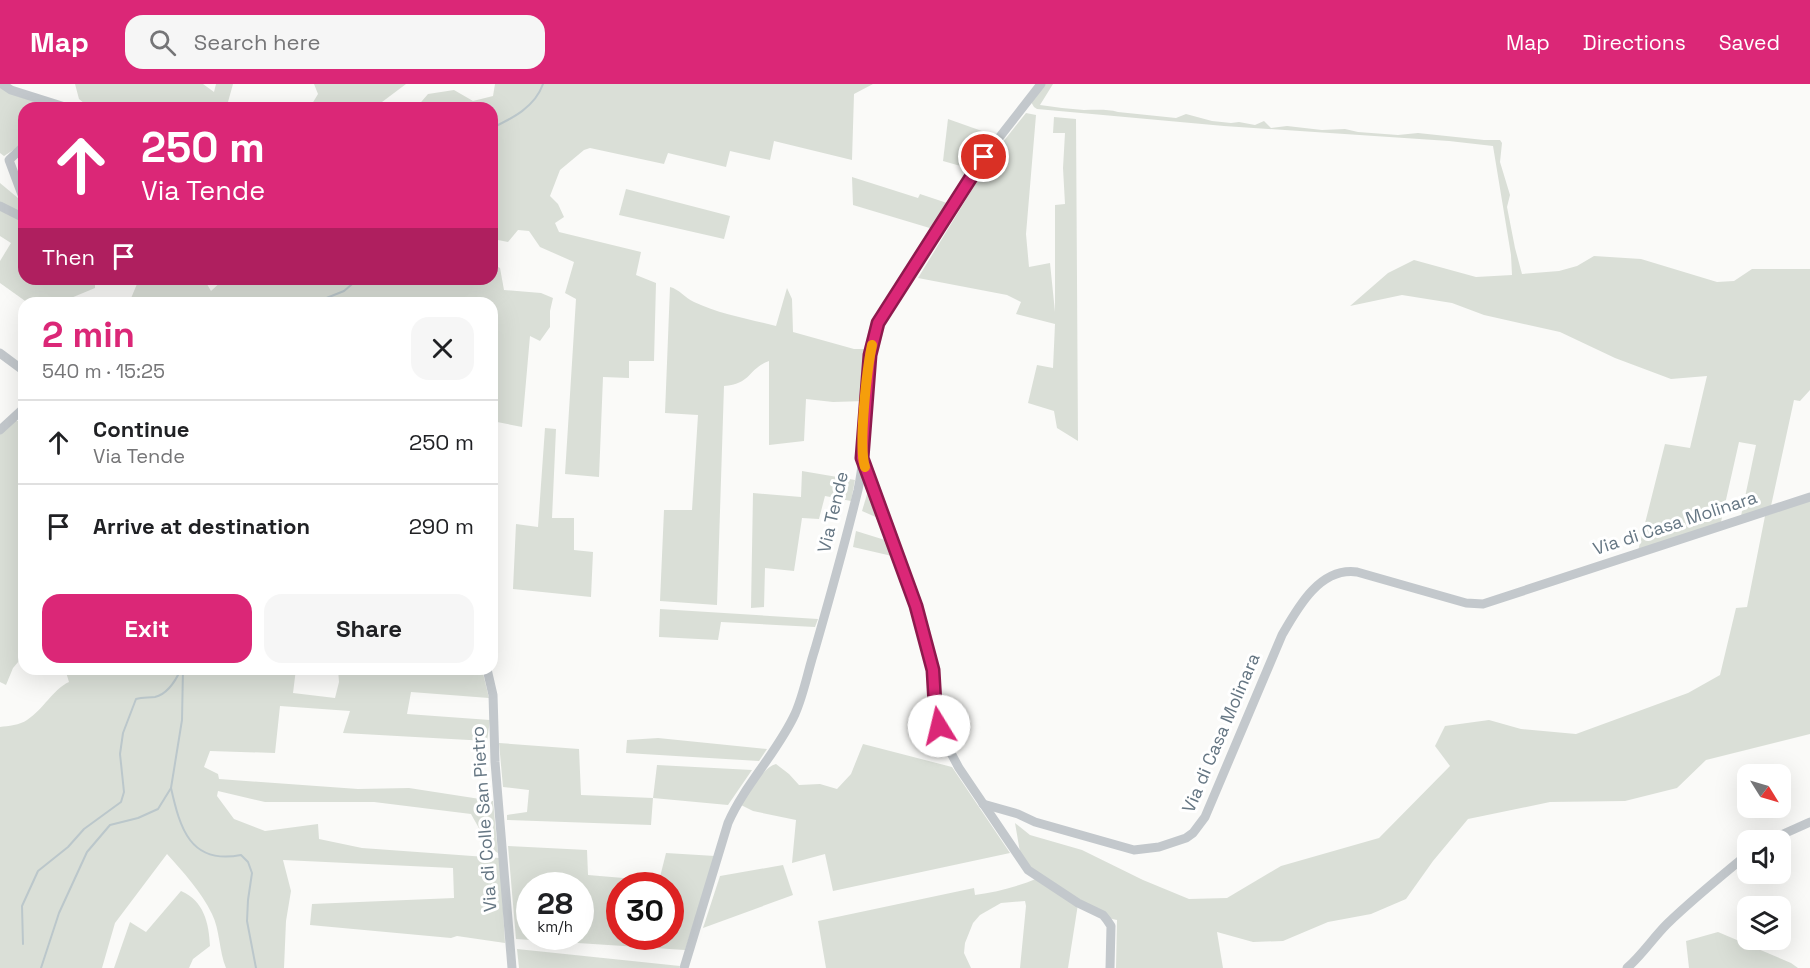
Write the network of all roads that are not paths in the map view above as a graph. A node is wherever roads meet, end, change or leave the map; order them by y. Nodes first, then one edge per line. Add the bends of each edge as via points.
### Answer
1 (2, 84) edge
2 (1041, 84) edge
3 (49, 102) edge
4 (18, 152) edge
5 (18, 184) edge
6 (0, 206) edge
7 (18, 215) edge
8 (0, 353) edge
9 (18, 366) edge
10 (18, 414) edge
11 (0, 430) edge
12 (862, 458) junction
13 (1810, 497) edge
14 (488, 675) edge
15 (983, 804) junction
16 (1810, 822) edge
17 (1791, 831) edge
18 (1737, 863) edge
19 (512, 968) edge
20 (684, 968) edge
21 (1110, 968) edge
22 (1627, 968) edge

1 - 3 street
2 - 12 street, Via Tende via 984,157 878,323 870,355
4 - 5 street via 9,160
6 - 7 street
8 - 9 street
10 - 11 street
12 - 15 street via 916,606 933,670 939,726 950,752
12 - 20 street, Via Tende via 858,490 796,712 728,823
13 - 15 street, Via di Casa Molinara via 1484,604 1466,603 1358,572 1335,573 1306,598 1292,618 1205,817 1193,833 1174,843 1134,850
14 - 19 street, Via di Colle San Pietro
15 - 21 street via 1028,870 1107,920 1111,926
16 - 17 street
18 - 22 street via 1665,926

